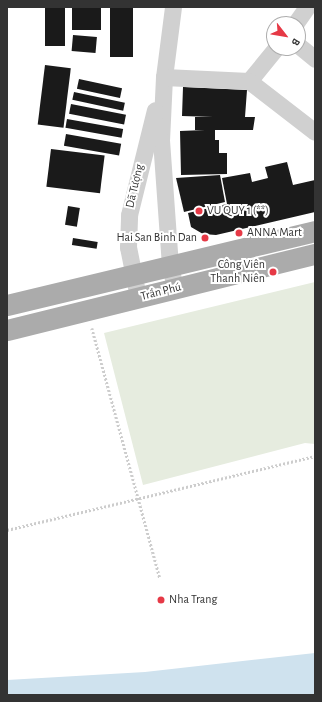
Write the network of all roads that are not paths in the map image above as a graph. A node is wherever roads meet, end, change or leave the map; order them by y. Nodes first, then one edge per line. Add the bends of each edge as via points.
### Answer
1 (173, 7) edge
2 (307, 7) edge
3 (301, 16) edge
4 (306, 52) edge
5 (269, 56) edge
6 (315, 59) edge
7 (164, 77) junction
8 (249, 81) junction
9 (315, 132) edge
10 (315, 231) edge
11 (315, 254) edge
12 (170, 265) junction
13 (131, 274) junction
14 (175, 288) junction
15 (138, 298) junction
16 (7, 305) edge
17 (7, 330) edge

1 - 7 street, Dã Tượng
2 - 3 street
4 - 6 street
5 - 8 street
7 - 8 street
7 - 12 street, Dã Tượng via 161,140
7 - 13 street, Dã Tượng via 129,215 128,247
8 - 9 street
10 - 12 main road, Trần Phú
11 - 14 main road, Trần Phú
12 - 13 main road, Trần Phú
12 - 14 street, Dã Tượng
13 - 15 street, Dã Tượng
13 - 16 main road, Trần Phú
14 - 15 main road, Trần Phú
15 - 17 main road, Trần Phú

